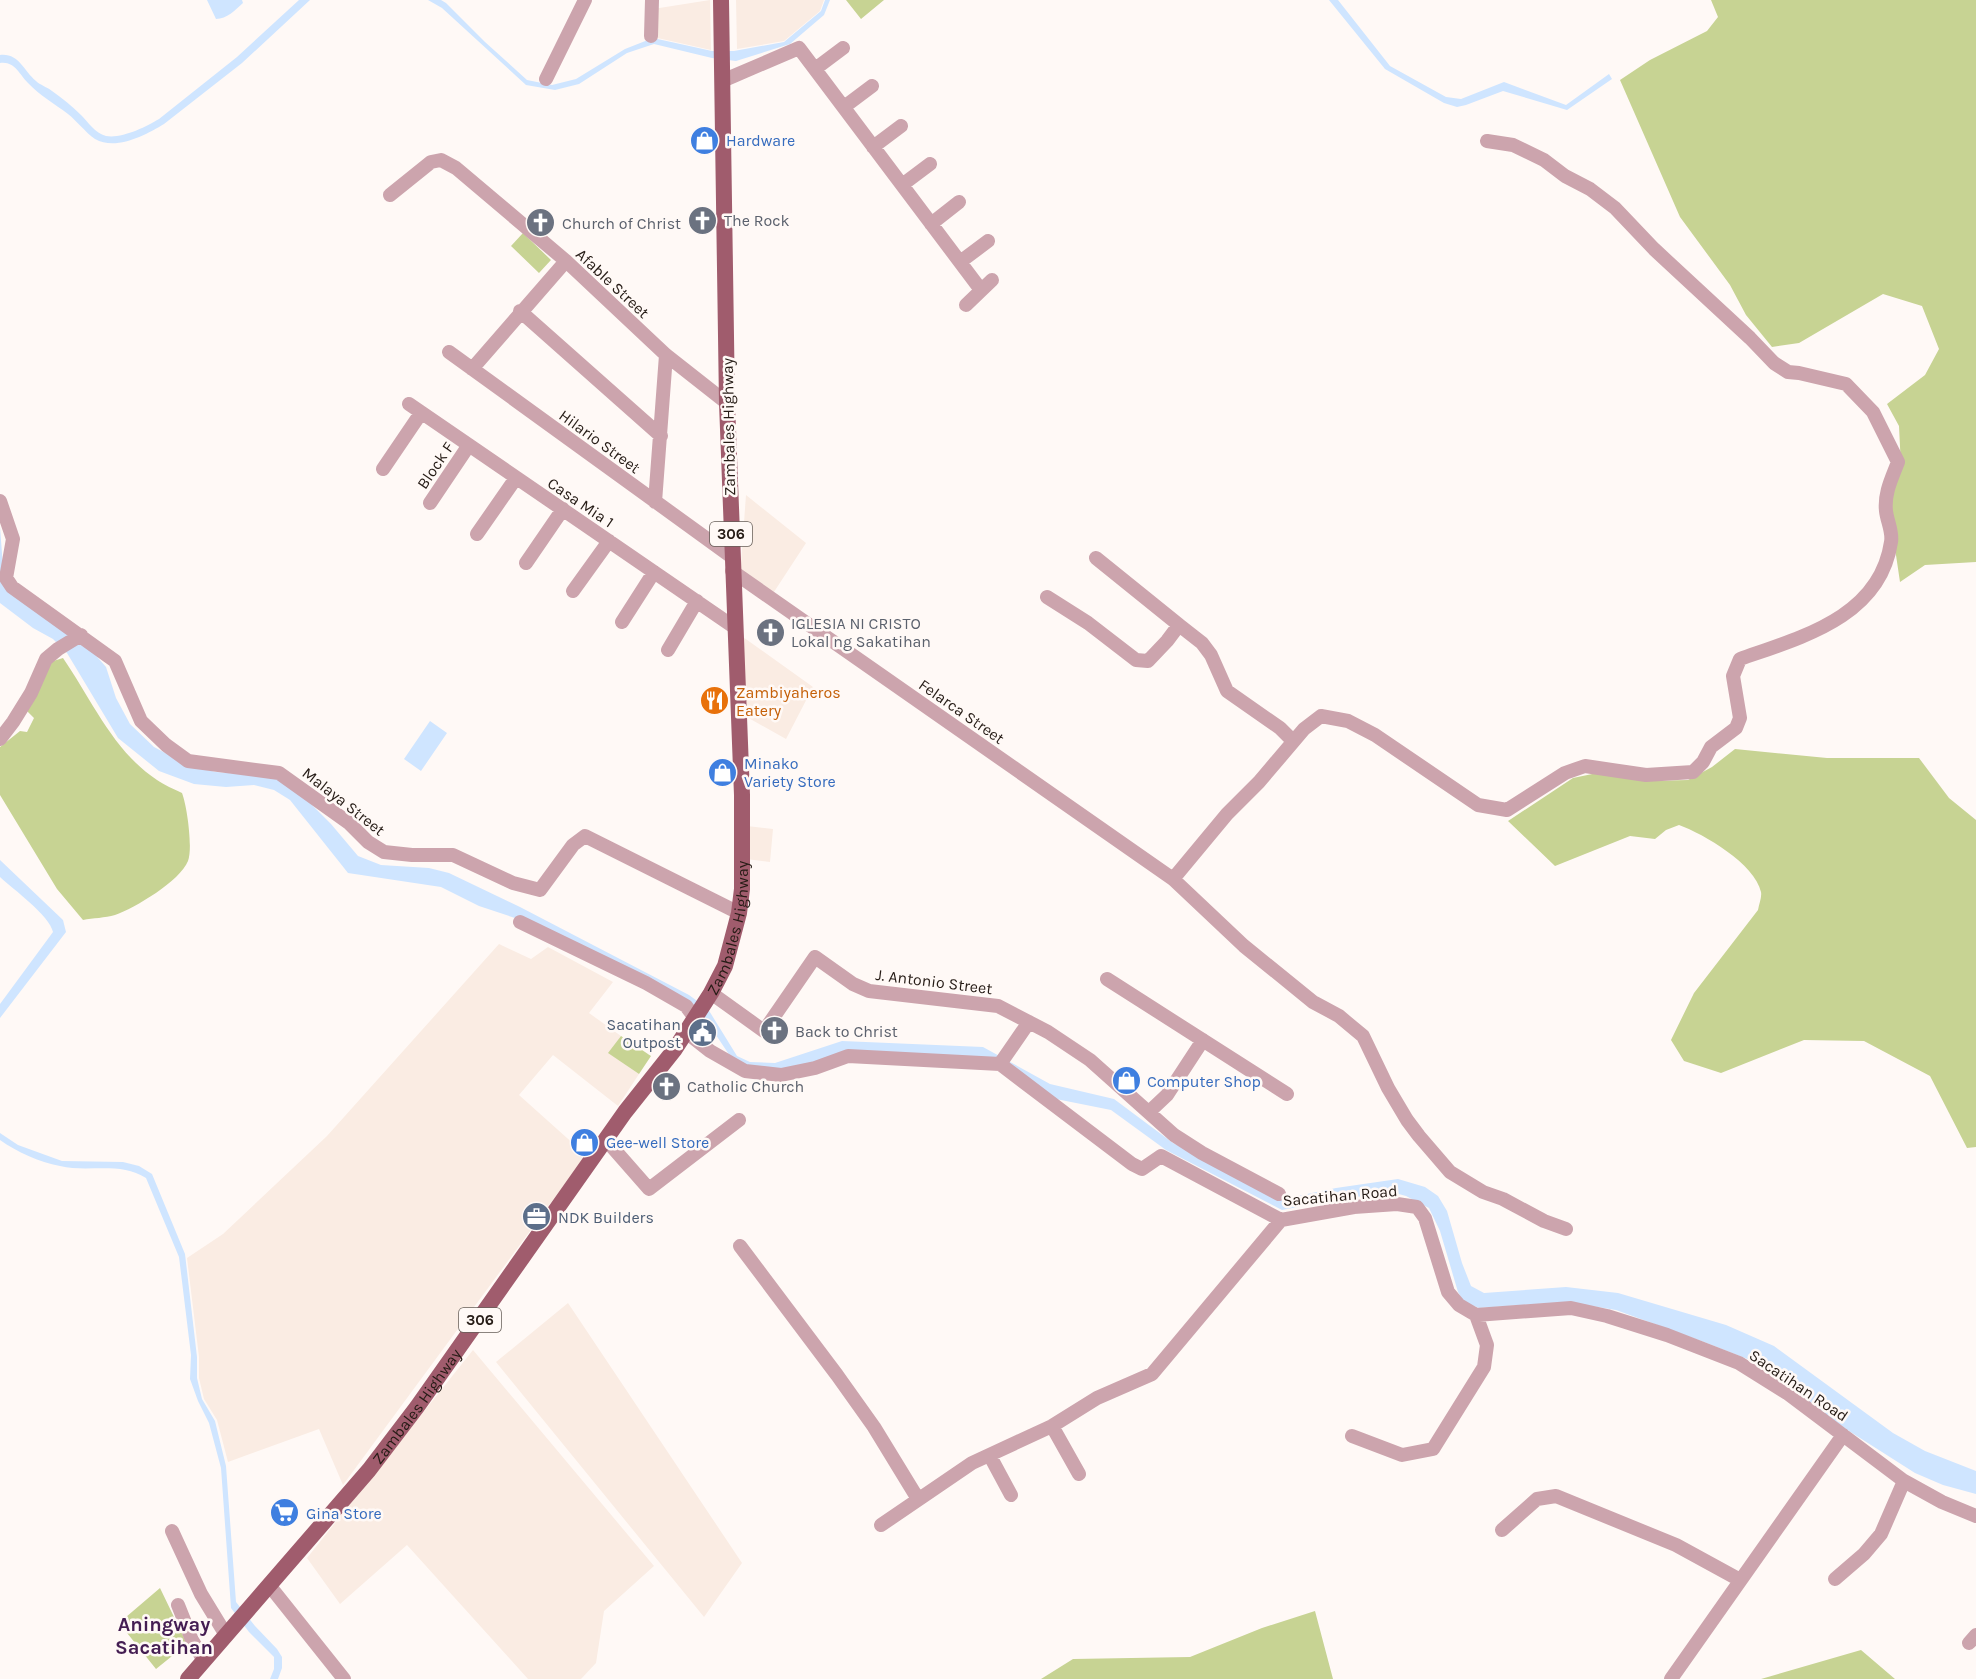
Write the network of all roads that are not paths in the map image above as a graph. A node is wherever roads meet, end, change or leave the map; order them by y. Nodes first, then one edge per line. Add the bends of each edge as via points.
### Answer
1 (585, 0) edge
2 (652, 0) edge
3 (721, 0) edge
4 (651, 36) dead end
5 (843, 48) dead end
6 (815, 69) junction
7 (546, 79) dead end
8 (722, 81) junction
9 (872, 87) dead end
10 (844, 107) junction
11 (901, 126) dead end
12 (1487, 141) dead end
13 (873, 147) junction
14 (930, 164) dead end
15 (902, 185) junction
16 (390, 195) dead end
17 (959, 202) dead end
18 (931, 224) junction
19 (988, 241) dead end
20 (566, 261) junction
21 (960, 262) junction
22 (992, 279) dead end
23 (981, 290) junction
24 (966, 304) dead end
25 (520, 311) junction
26 (449, 352) dead end
27 (666, 355) junction
28 (472, 369) junction
29 (727, 403) junction
30 (409, 404) dead end
31 (421, 413) junction
32 (660, 436) junction
33 (469, 445) junction
34 (383, 469) dead end
35 (516, 478) junction
36 (0, 501) edge
37 (655, 502) junction
38 (430, 503) dead end
39 (563, 509) junction
40 (477, 534) dead end
41 (609, 541) junction
42 (1096, 558) dead end
43 (526, 563) dead end
44 (732, 564) junction
45 (654, 572) junction
46 (573, 591) dead end
47 (1047, 597) dead end
48 (697, 601) junction
49 (621, 622) dead end
50 (1179, 625) junction
51 (734, 627) junction
52 (81, 635) junction
53 (1195, 638) junction
54 (1167, 641) junction
55 (668, 650) dead end
56 (0, 739) edge
57 (1293, 741) junction
58 (1173, 879) junction
59 (739, 913) junction
60 (520, 922) dead end
61 (1107, 979) dead end
62 (709, 996) junction
63 (693, 1022) junction
64 (1029, 1022) junction
65 (1203, 1040) junction
66 (1000, 1064) junction
67 (1287, 1094) dead end
68 (1149, 1112) junction
69 (739, 1120) dead end
70 (606, 1140) junction
71 (1279, 1194) dead end
72 (1281, 1220) junction
73 (1566, 1228) dead end
74 (740, 1246) dead end
75 (1476, 1315) junction
76 (1052, 1426) junction
77 (1842, 1435) junction
78 (1352, 1436) dead end
79 (990, 1456) junction
80 (1079, 1474) dead end
81 (1904, 1481) junction
82 (1011, 1495) dead end
83 (918, 1499) junction
84 (1976, 1516) edge
85 (881, 1525) dead end
86 (1502, 1530) dead end
87 (172, 1532) dead end
88 (1835, 1579) dead end
89 (1740, 1580) junction
90 (269, 1585) junction
91 (177, 1605) dead end
92 (226, 1635) junction
93 (204, 1661) junction
94 (188, 1679) edge
95 (344, 1679) edge
96 (1671, 1679) edge

1 - 7 street
2 - 4 street
3 - 8 main road, Zambales Highway / 306
5 - 6 street
6 - 8 street via 799,48
6 - 10 street
8 - 29 main road, Zambales Highway / 306
9 - 10 street
10 - 13 street
11 - 13 street
12 - 57 street via 1514,145 1590,189 1615,208 1774,363 1788,372 1846,384 1873,412 1898,462 1887,491 1886,511 1892,540 1883,573 1867,596 1832,624 1740,659 1733,676 1740,718 1736,729 1712,747 1693,772 1646,775 1584,766 1565,773 1507,810 1478,805 1376,735 1348,721 1321,716
13 - 15 street
14 - 15 street
15 - 18 street
16 - 20 street, Afable Street via 431,162 441,160 456,168
17 - 18 street
18 - 21 street
19 - 21 street
20 - 25 street
20 - 27 street, Afable Street
21 - 23 street
22 - 23 street
23 - 24 street
25 - 28 street
25 - 32 street
26 - 28 street, Hilario Street
27 - 29 street, Afable Street
27 - 32 street
28 - 37 street, Hilario Street
29 - 44 main road, Zambales Highway / 306
30 - 31 street, Casa Mia 1
31 - 33 street, Casa Mia 1
31 - 34 street
32 - 37 street
33 - 35 street, Casa Mia 1
33 - 38 street, Block F
35 - 39 street, Casa Mia 1
35 - 40 street
36 - 52 street, Malaya Street via 13,539 6,578 12,587
37 - 44 street, Hilario Street
39 - 41 street, Casa Mia 1
39 - 43 street
41 - 45 street, Casa Mia 1
41 - 46 street
42 - 50 street
44 - 51 main road, Zambales Highway / 306
44 - 58 street, Felarca Street
45 - 48 street, Casa Mia 1
45 - 49 street
47 - 54 street via 1136,660 1148,661
48 - 51 street, Casa Mia 1
48 - 55 street
50 - 53 street
50 - 54 street
51 - 59 main road, Zambales Highway / 306 via 742,795
52 - 56 street via 46,659 31,693
52 - 59 street, Malaya Street via 115,661 141,721 188,761 279,773 384,852 453,855 513,883 540,890 573,845 585,836
53 - 54 street
53 - 57 street via 1210,655 1227,691
57 - 58 street
58 - 73 street, Felarca Street via 1244,946 1313,1002 1339,1016 1363,1036 1407,1120 1450,1172 1483,1192
59 - 62 main road, Zambales Highway / 306 via 725,966
60 - 63 street via 686,1006
61 - 65 street
62 - 63 main road, Zambales Highway / 306
62 - 64 street, J. Antonio Street via 764,1031 815,957 869,991 998,1005
63 - 66 street via 710,1051 745,1071 781,1075 848,1056
63 - 70 main road, Zambales Highway / 306
64 - 66 street
64 - 68 street, J. Antonio Street via 1090,1060
65 - 67 street
65 - 68 street via 1167,1095
66 - 72 street, Sacatihan Road via 1132,1164 1142,1169 1161,1156
68 - 71 street, J. Antonio Street via 1202,1153
69 - 70 street via 649,1190
70 - 90 main road, Zambales Highway / 306 via 417,1407 369,1470
72 - 75 street, Sacatihan Road via 1354,1207 1417,1207 1425,1218 1448,1292 1459,1305
72 - 76 street via 1152,1374 1097,1398
74 - 83 street via 874,1428
75 - 77 street, Sacatihan Road via 1571,1308 1667,1335 1739,1363
75 - 78 street via 1487,1345 1484,1367 1433,1449 1402,1455
76 - 79 street
76 - 80 street
77 - 81 street, Sacatihan Road
77 - 89 street
79 - 82 street
79 - 83 street via 972,1463
81 - 84 street, Sacatihan Road
81 - 88 street via 1881,1534
83 - 85 street
86 - 89 street via 1537,1499 1556,1496 1676,1545
87 - 92 street via 201,1594
89 - 96 street
90 - 92 main road, Zambales Highway / 306
90 - 95 street
91 - 93 street
92 - 93 main road, Zambales Highway / 306
93 - 94 main road, Zambales Highway / 306

